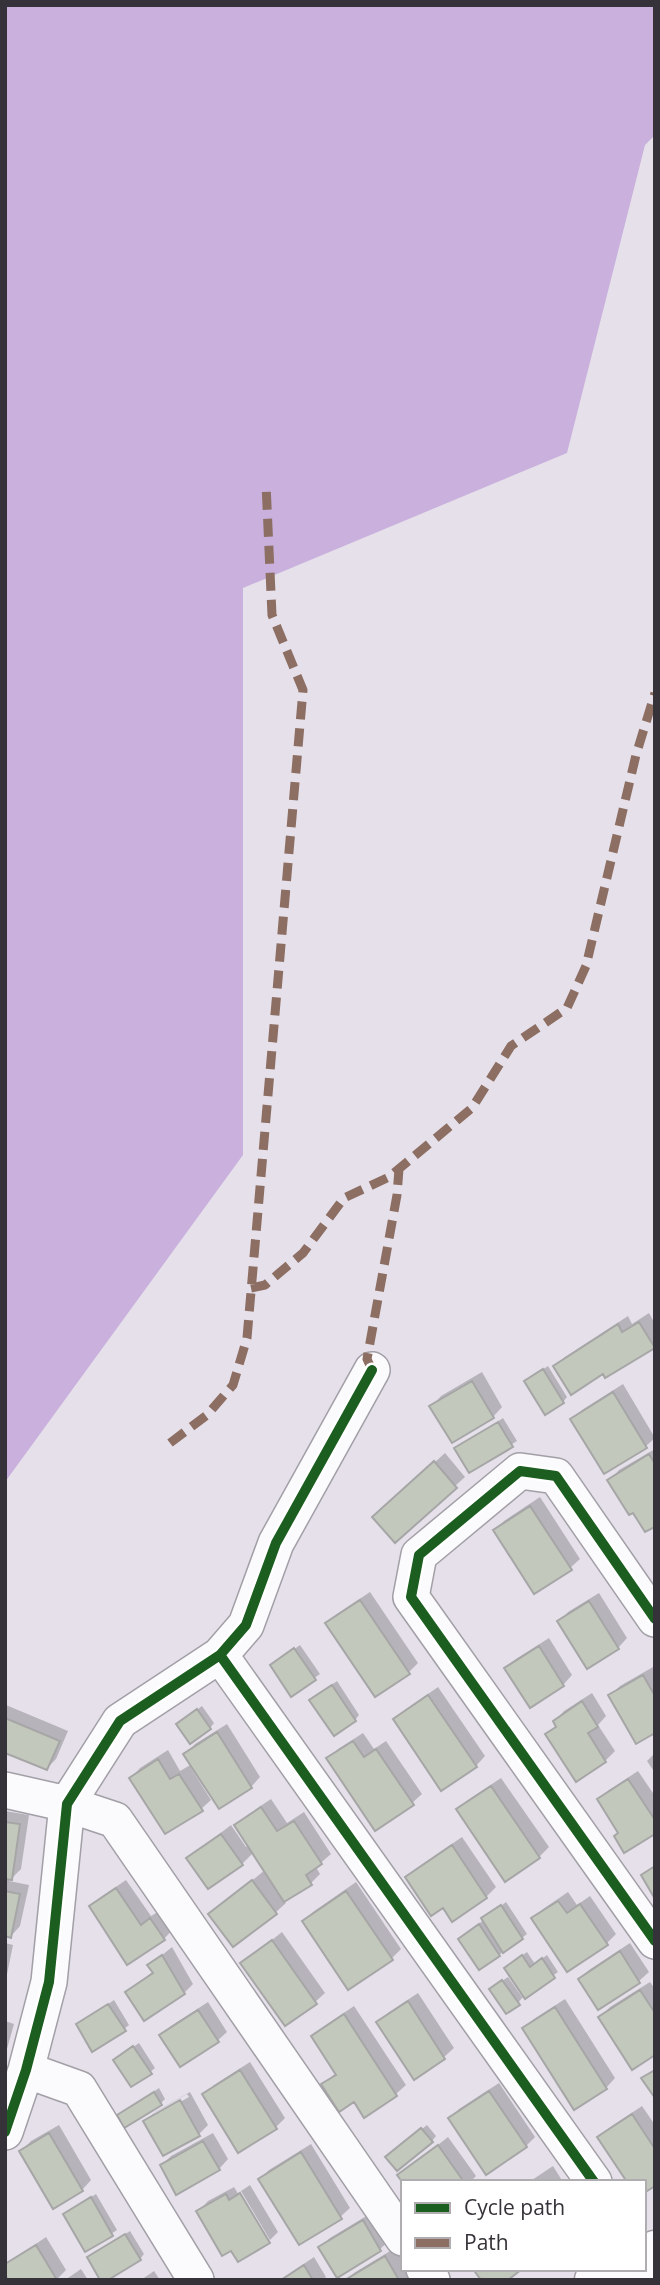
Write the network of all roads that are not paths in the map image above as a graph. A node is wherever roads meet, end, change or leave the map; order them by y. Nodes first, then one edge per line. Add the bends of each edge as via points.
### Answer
1 (372, 1370) dead end
2 (655, 1619) edge
3 (220, 1655) junction
4 (5, 1790) edge
5 (66, 1804) junction
6 (655, 1941) edge
7 (26, 2070) junction
8 (5, 2132) edge
9 (593, 2180) edge
10 (401, 2235) edge
11 (612, 2271) edge
12 (196, 2280) edge
13 (594, 2280) edge

1 - 3 street via 276,1543 246,1626
2 - 6 street via 556,1476 520,1471 419,1555 411,1597
3 - 5 street via 120,1721
3 - 9 street
4 - 5 street
5 - 7 street via 49,1982
5 - 10 street via 115,1819
7 - 8 street
7 - 12 street via 79,2089
11 - 13 street

